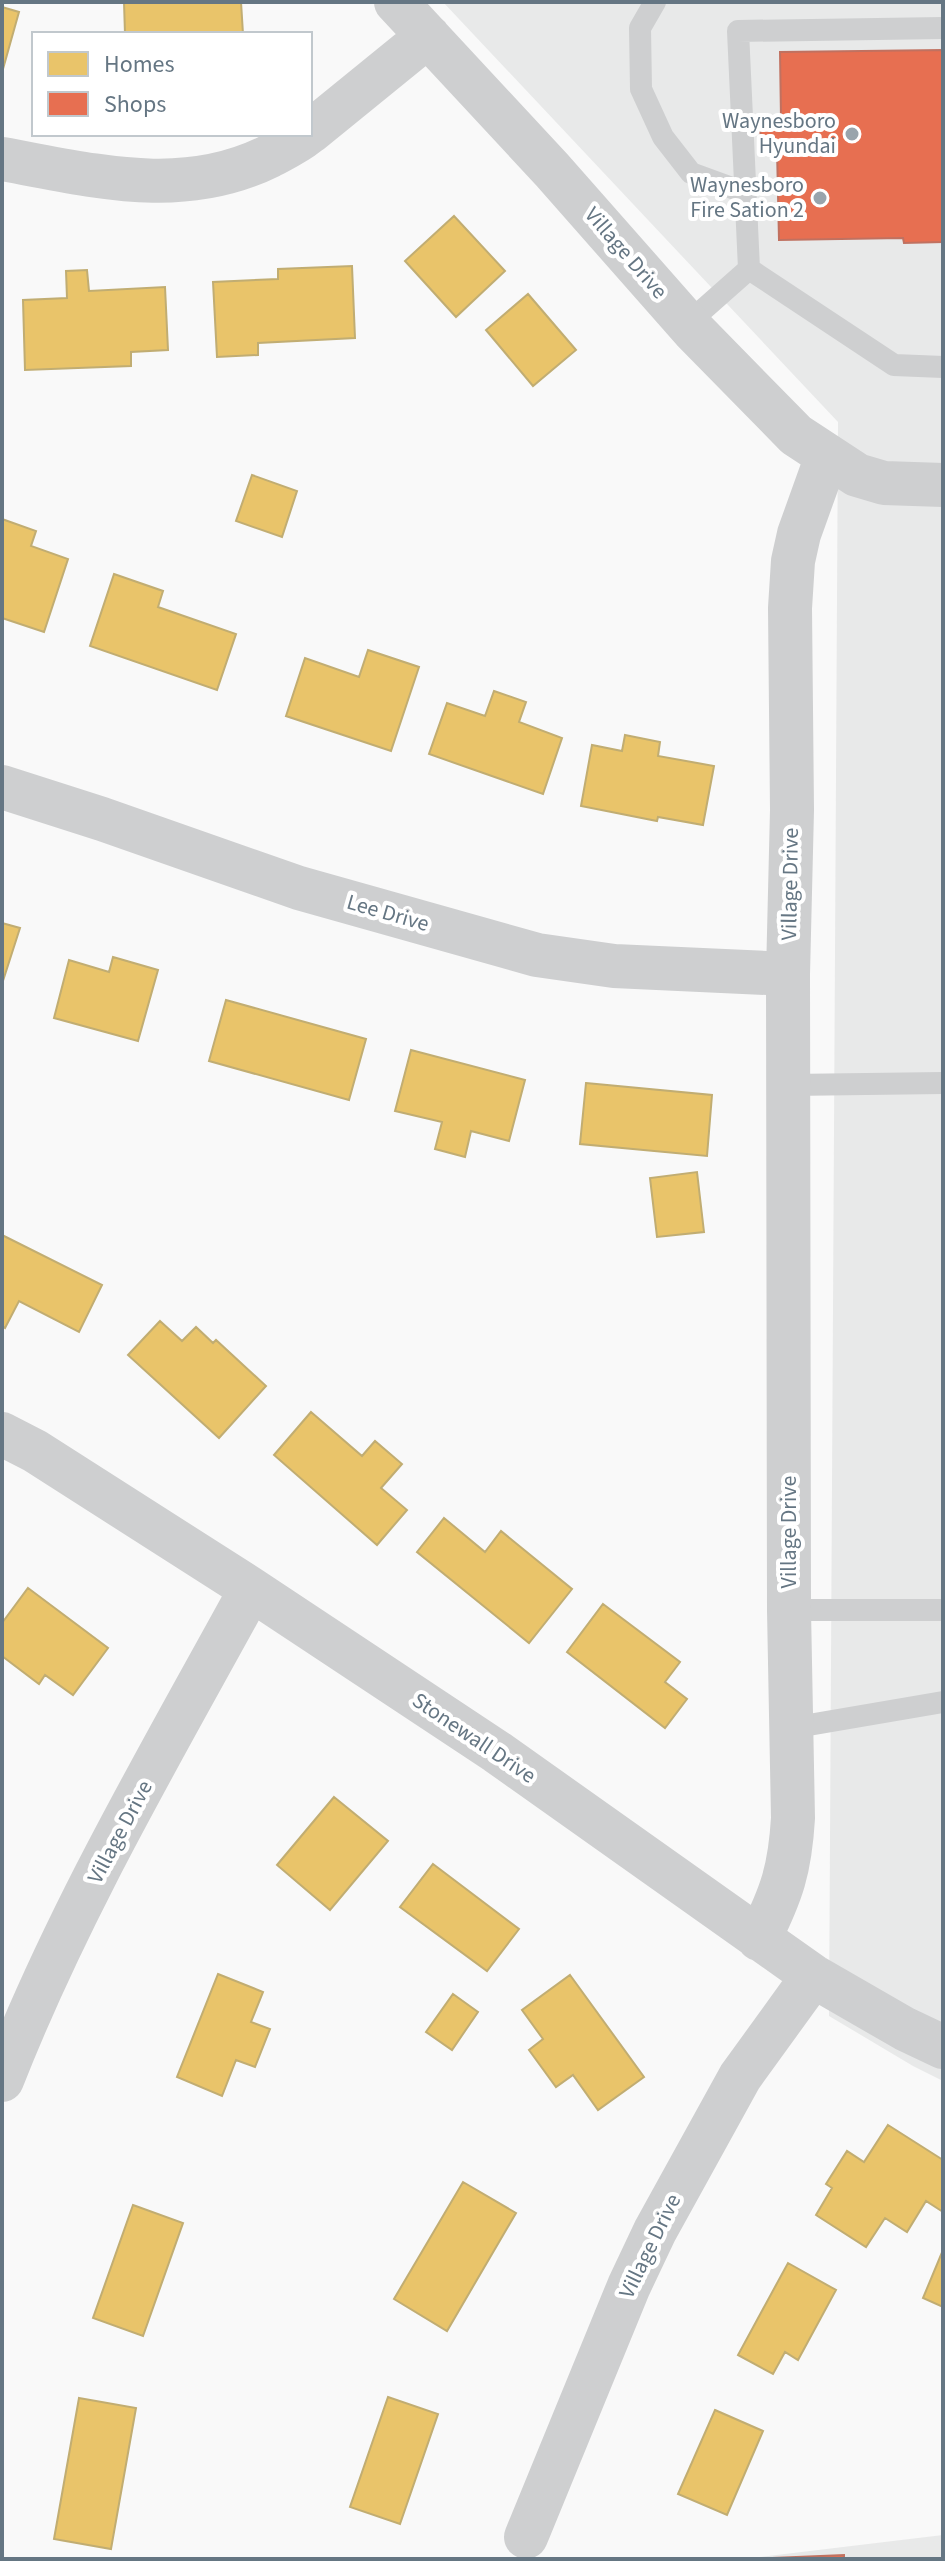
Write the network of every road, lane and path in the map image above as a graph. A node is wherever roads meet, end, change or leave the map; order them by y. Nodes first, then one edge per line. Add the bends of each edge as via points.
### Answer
1 (396, 2) edge
2 (655, 2) edge
3 (943, 28) edge
4 (428, 36) junction
5 (312, 131) edge
6 (305, 136) edge
7 (2, 159) edge
8 (743, 192) junction
9 (749, 269) junction
10 (688, 323) junction
11 (943, 367) edge
12 (827, 456) junction
13 (943, 485) edge
14 (2, 787) edge
15 (788, 974) junction
16 (943, 1083) edge
17 (789, 1085) junction
18 (2, 1434) edge
19 (251, 1589) junction
20 (789, 1610) junction
21 (943, 1610) edge
22 (943, 1702) edge
23 (791, 1728) junction
24 (759, 1939) junction
25 (813, 1976) junction
26 (943, 2047) edge
27 (2, 2080) edge
28 (526, 2537) dead end

1 - 4 street, Village Drive
2 - 8 lane via 640,28 641,89 663,137 691,173
3 - 8 lane via 738,31
4 - 5 street
4 - 10 street, Village Drive
6 - 7 street via 254,163 207,177 158,182
8 - 9 lane
9 - 10 lane
9 - 11 lane via 894,365
10 - 12 street, Village Drive via 796,435
12 - 13 street via 857,475 884,483
12 - 15 street, Village Drive via 793,561
14 - 15 street, Lee Drive via 299,888 537,955 614,966
15 - 17 street, Village Drive
16 - 17 lane
17 - 20 street, Village Drive
18 - 19 street, Stonewall Drive
19 - 24 street, Stonewall Drive via 497,1752
19 - 27 street, Village Drive via 114,1840 28,2013
20 - 21 lane
20 - 23 street, Village Drive
22 - 23 lane
23 - 24 street, Village Drive via 791,1852 785,1883
24 - 25 street, Stonewall Drive
25 - 26 street, Stonewall Drive
25 - 28 street, Village Drive via 740,2077 655,2231

